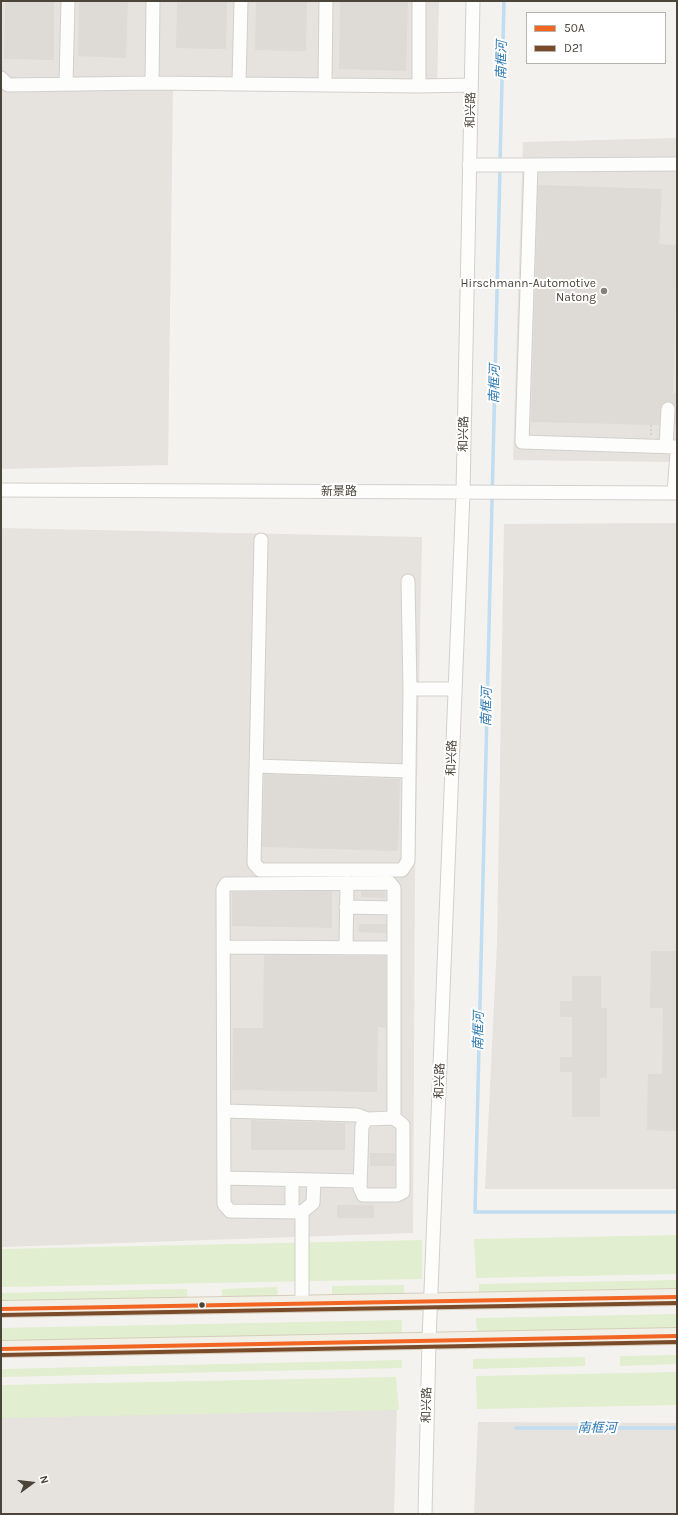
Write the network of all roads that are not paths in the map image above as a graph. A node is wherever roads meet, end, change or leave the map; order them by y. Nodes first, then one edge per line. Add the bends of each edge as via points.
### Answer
1 (68, 1) edge
2 (153, 1) edge
3 (241, 1) edge
4 (326, 1) edge
5 (419, 1) edge
6 (473, 1) edge
7 (1, 78) edge
8 (152, 83) junction
9 (239, 83) junction
10 (66, 84) junction
11 (325, 85) junction
12 (471, 85) junction
13 (419, 86) junction
14 (677, 164) edge
15 (469, 165) junction
16 (526, 165) junction
17 (668, 409) dead end
18 (673, 449) edge
19 (1, 490) edge
20 (463, 493) junction
21 (676, 493) edge
22 (261, 540) dead end
23 (408, 581) dead end
24 (410, 688) junction
25 (455, 689) junction
26 (256, 766) junction
27 (409, 771) junction
28 (347, 883) junction
29 (346, 907) junction
30 (394, 908) junction
31 (223, 947) junction
32 (346, 948) junction
33 (394, 948) junction
34 (224, 1111) junction
35 (394, 1118) junction
36 (367, 1119) junction
37 (224, 1178) junction
38 (292, 1180) junction
39 (314, 1180) junction
40 (360, 1182) junction
41 (297, 1212) junction
42 (677, 1297) edge
43 (431, 1301) junction
44 (302, 1303) junction
45 (1, 1310) edge
46 (677, 1336) edge
47 (429, 1340) junction
48 (1, 1349) edge
49 (425, 1514) edge

1 - 10 street
2 - 8 street
3 - 9 street
4 - 11 street
5 - 13 street
6 - 12 street, 和兴路
7 - 10 street via 8,84
8 - 9 street
8 - 10 street
9 - 11 street
11 - 13 street
12 - 13 street
12 - 15 street, 和兴路
14 - 16 street
15 - 16 street
15 - 20 street, 和兴路
16 - 18 street via 522,442
17 - 18 street
18 - 21 street
19 - 20 street, 新景路
20 - 21 street, 新景路
20 - 25 street, 和兴路
22 - 26 street
23 - 24 street
24 - 25 street
24 - 27 street
25 - 43 street, 和兴路
26 - 27 street
26 - 27 street via 254,863 260,870 402,870 408,861
28 - 29 street
28 - 30 street via 390,883 394,888
28 - 31 street via 226,884 223,889
29 - 30 street
29 - 32 street
30 - 33 street
31 - 32 street
31 - 34 street
32 - 33 street
33 - 35 street
34 - 36 street via 357,1115
34 - 37 street
35 - 36 street
35 - 40 street via 403,1125 403,1192 397,1196 363,1195
36 - 40 street via 362,1126
37 - 38 street
37 - 41 street via 224,1204 230,1212
38 - 39 street
38 - 41 street
39 - 40 street
39 - 41 street via 313,1203
41 - 44 street
42 - 43 main road
43 - 44 main road
43 - 47 street, 和兴路
44 - 45 main road
46 - 47 main road
47 - 48 main road
47 - 49 street, 和兴路

